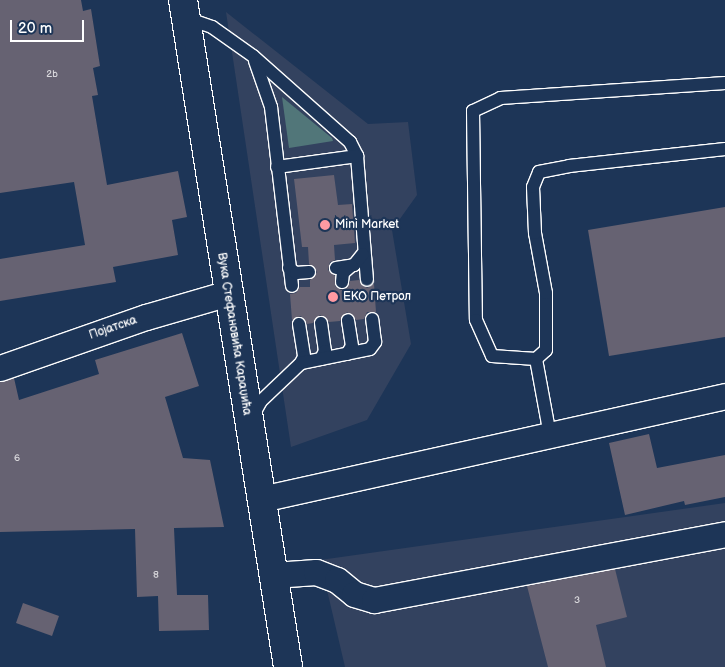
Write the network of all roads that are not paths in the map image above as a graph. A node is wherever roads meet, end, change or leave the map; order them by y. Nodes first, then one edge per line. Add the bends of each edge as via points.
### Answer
1 (185, 9) edge
2 (253, 56) junction
3 (725, 83) edge
4 (725, 148) edge
5 (357, 156) junction
6 (277, 167) junction
7 (364, 254) junction
8 (352, 265) junction
9 (339, 276) dead end
10 (292, 287) dead end
11 (228, 293) junction
12 (372, 319) dead end
13 (348, 320) dead end
14 (320, 322) dead end
15 (298, 324) dead end
16 (347, 354) junction
17 (536, 358) junction
18 (321, 359) junction
19 (301, 363) junction
20 (0, 368) edge
21 (725, 396) edge
22 (249, 424) junction
23 (550, 435) junction
24 (261, 499) junction
25 (725, 534) edge
26 (273, 575) junction
27 (288, 667) edge

1 - 2 lane
1 - 11 main road, Вука Стефановића Караџића
2 - 5 lane via 342,133
2 - 6 lane via 265,82
3 - 17 lane via 501,98 473,111 476,320 492,356
4 - 17 lane via 539,172 533,187 535,233 546,293 547,334 546,350
5 - 6 lane
5 - 7 lane
6 - 10 lane via 302,273
7 - 8 lane
7 - 8 lane via 367,278
8 - 9 lane
11 - 20 street, Појатска via 146,317
11 - 22 main road, Вука Стефановића Караџића
12 - 16 lane via 374,346
13 - 16 lane via 352,346
14 - 18 lane via 325,352
15 - 19 lane via 304,359
16 - 18 lane
17 - 23 lane
18 - 19 lane
19 - 22 lane via 261,401
21 - 23 street
22 - 24 main road, Вука Стефановића Караџића
23 - 24 street
24 - 26 main road, Вука Стефановића Караџића
25 - 26 street via 374,600 354,594 337,580 316,572
26 - 27 main road, Вука Стефановића Караџића

